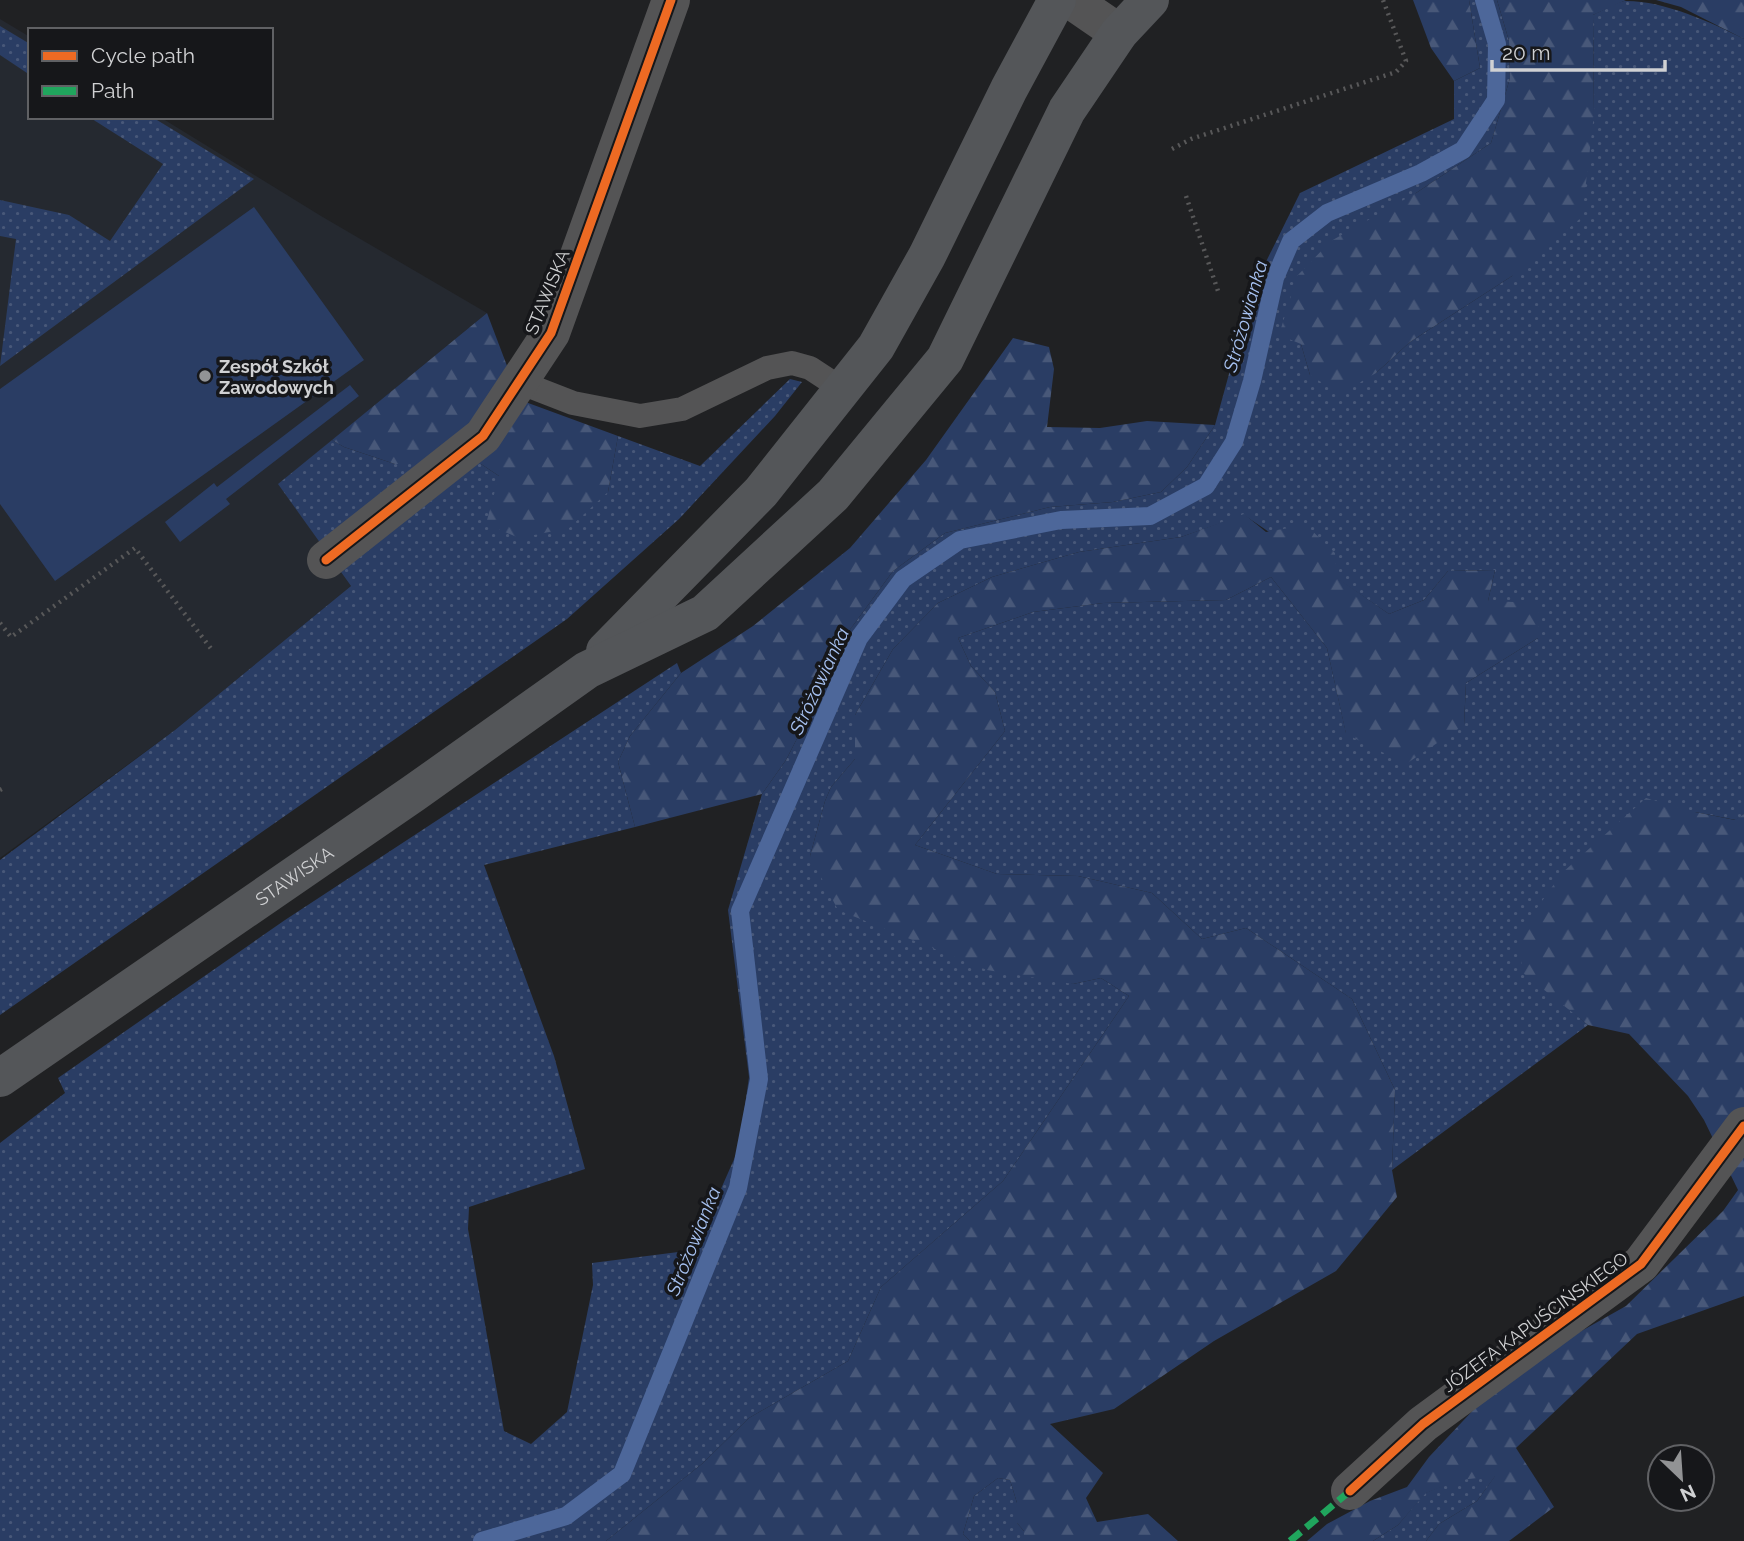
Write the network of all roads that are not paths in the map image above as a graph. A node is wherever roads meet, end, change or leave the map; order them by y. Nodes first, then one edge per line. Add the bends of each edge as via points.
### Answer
1 (671, 0) edge
2 (1057, 0) edge
3 (1071, 0) edge
4 (1150, 0) edge
5 (1119, 33) junction
6 (519, 382) junction
7 (842, 389) junction
8 (327, 560) dead end
9 (587, 670) junction
10 (0, 1079) edge
11 (1744, 1126) edge
12 (1350, 1491) dead end

1 - 6 street, STAWISKA via 551,333
2 - 7 main road, STAWISKA via 921,268 876,347
3 - 5 street
4 - 5 main road, STAWISKA
5 - 9 main road, STAWISKA via 1067,110 945,359 833,495 705,612
6 - 7 lane via 573,403 640,416 682,409 768,368 792,363 810,368
6 - 8 street, STAWISKA via 483,436
7 - 9 main road, STAWISKA via 761,492
9 - 10 main road, STAWISKA
11 - 12 street, JÓZEFA KAPUŚCIŃSKIEGO via 1641,1264 1423,1424

